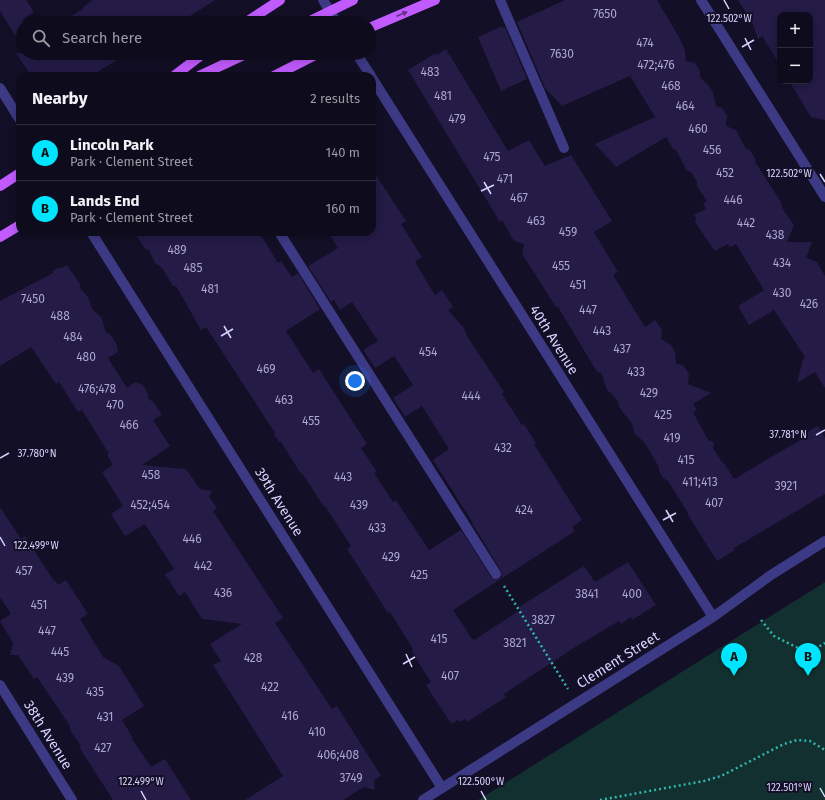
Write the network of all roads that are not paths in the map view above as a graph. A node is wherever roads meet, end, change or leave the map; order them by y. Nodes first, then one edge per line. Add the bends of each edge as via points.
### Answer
1 (280, 0) edge
2 (323, 0) edge
3 (353, 0) edge
4 (435, 0) edge
5 (500, 0) edge
6 (701, 0) edge
7 (329, 11) junction
8 (256, 16) edge
9 (319, 16) edge
10 (332, 16) edge
11 (376, 25) edge
12 (195, 60) edge
13 (233, 60) edge
14 (305, 60) edge
15 (360, 60) edge
16 (179, 72) edge
17 (208, 72) edge
18 (282, 72) edge
19 (368, 72) edge
20 (376, 85) edge
21 (0, 88) edge
22 (16, 114) edge
23 (564, 148) dead end
24 (16, 176) edge
25 (0, 186) edge
26 (825, 197) edge
27 (16, 227) edge
28 (94, 236) edge
29 (282, 236) edge
30 (0, 237) edge
31 (825, 541) edge
32 (496, 574) road end
33 (713, 617) junction
34 (1, 688) edge
35 (442, 788) junction
36 (72, 800) edge
37 (423, 800) edge

1 - 8 main road
2 - 7 street
3 - 7 main road
11 -> 4 main road
5 - 23 street
6 - 26 street
7 - 9 main road
7 - 10 street
12 - 16 main road
13 - 17 main road
14 - 18 main road
15 - 19 street, 40th Avenue
20 - 33 street, 40th Avenue
21 - 22 street
24 - 25 main road
27 - 30 main road
28 - 35 street, 39th Avenue
29 - 32 street
31 - 33 street, Clement Street
33 - 35 street, Clement Street
34 - 36 street, 38th Avenue
35 - 37 street, Clement Street

